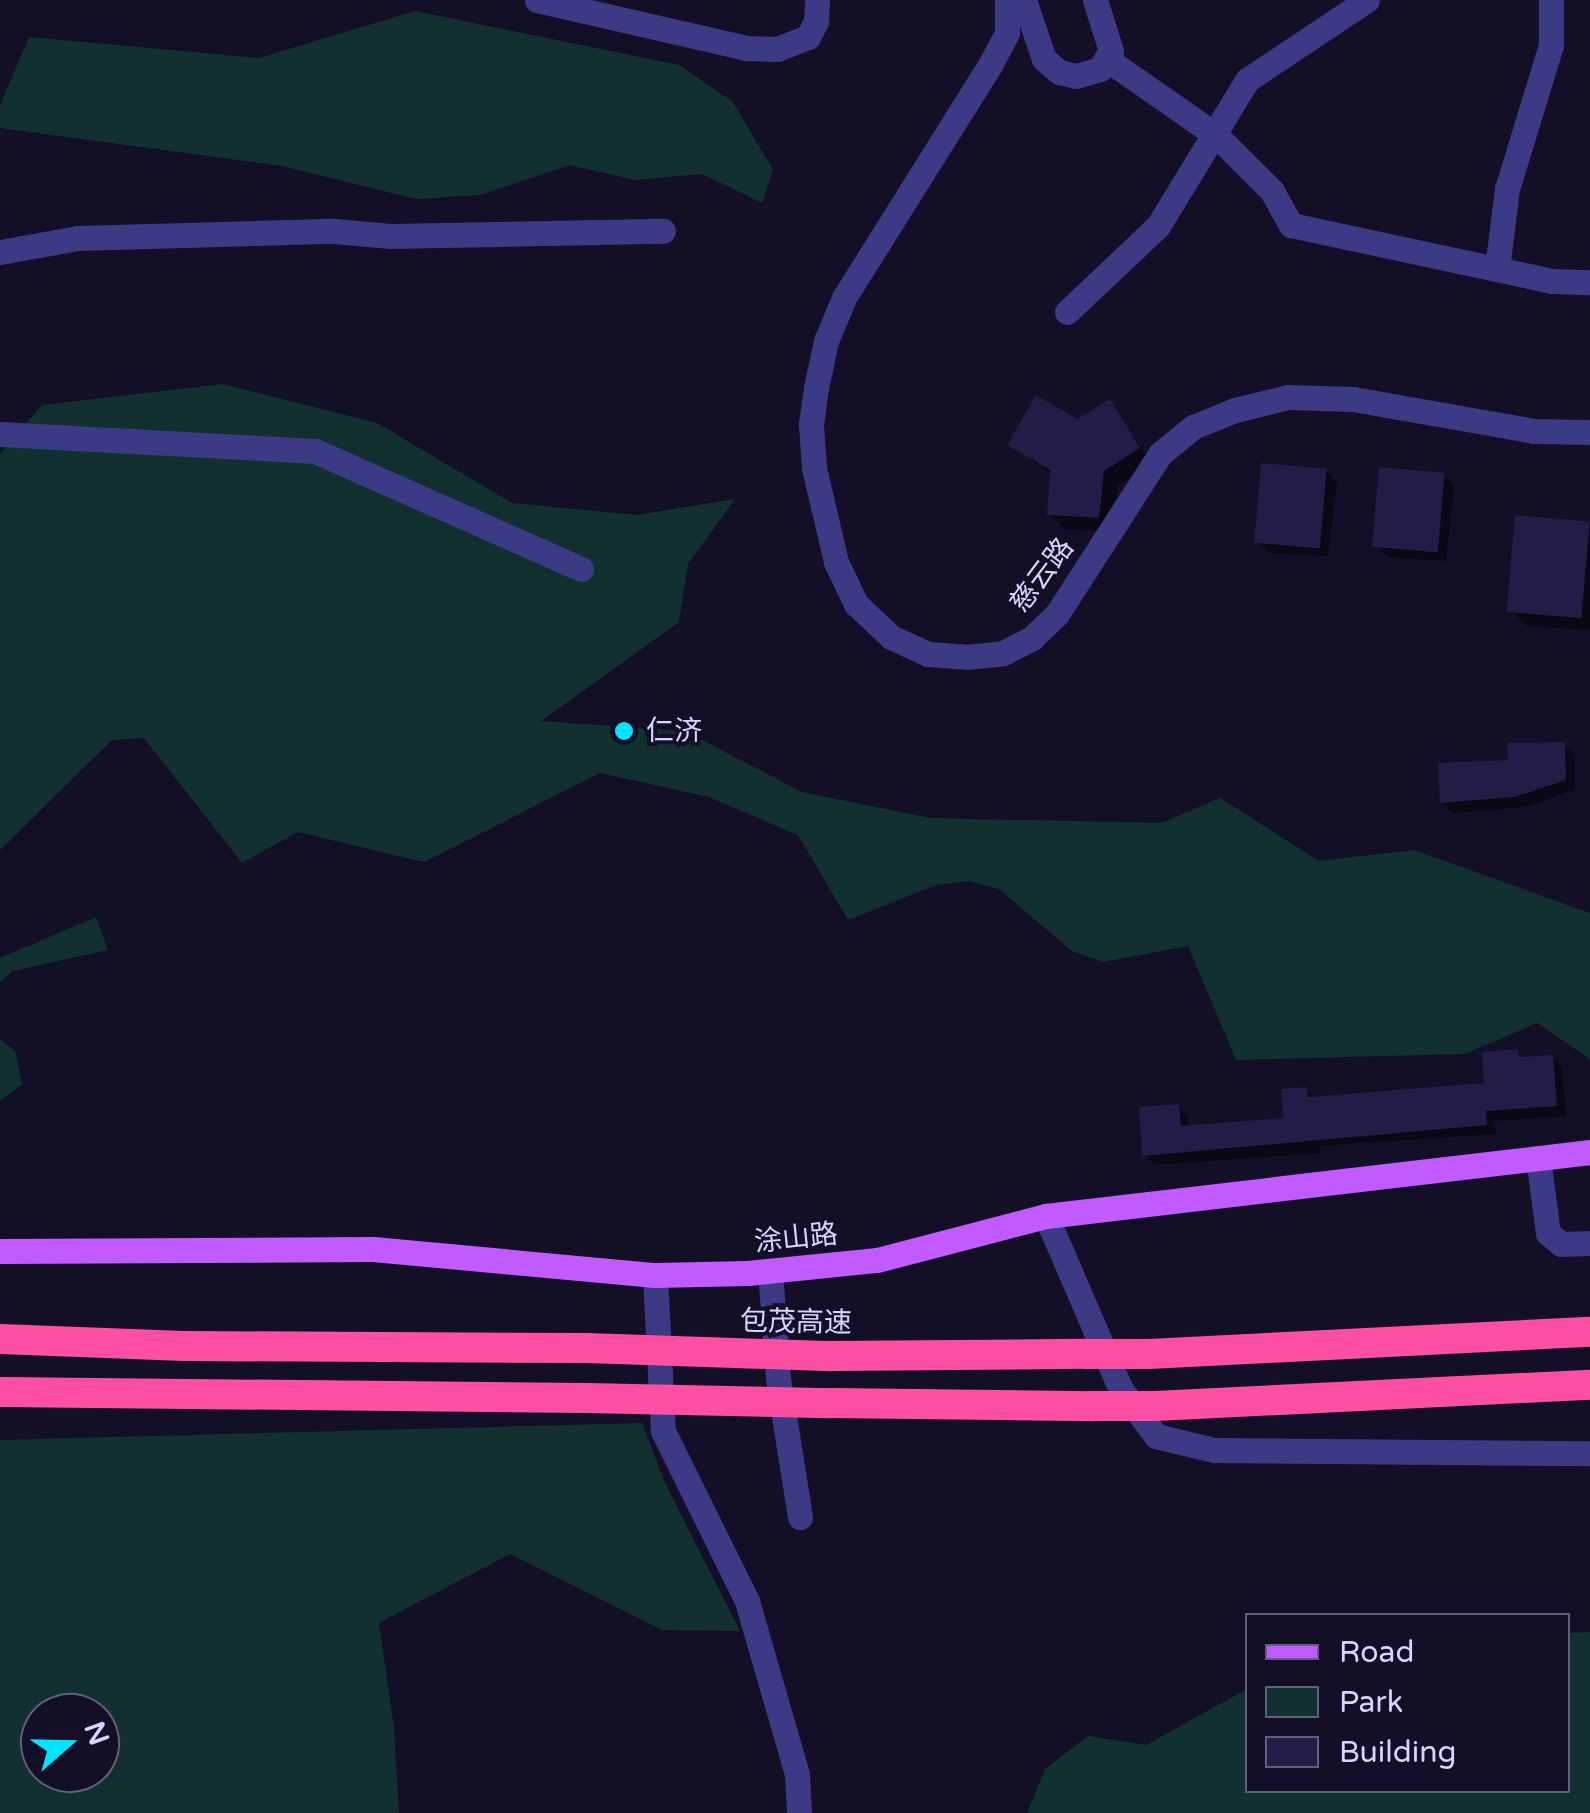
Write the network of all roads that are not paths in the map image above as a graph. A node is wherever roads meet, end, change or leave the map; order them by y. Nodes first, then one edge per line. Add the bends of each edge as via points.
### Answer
1 (536, 0) edge
2 (817, 0) edge
3 (1007, 0) edge
4 (1024, 0) edge
5 (1095, 0) edge
6 (1367, 0) edge
7 (1550, 0) edge
8 (1108, 60) junction
9 (1217, 136) junction
10 (664, 231) dead end
11 (0, 252) edge
12 (1497, 269) junction
13 (1590, 282) edge
14 (1067, 312) dead end
15 (1590, 432) edge
16 (0, 434) edge
17 (581, 569) dead end
18 (1590, 1152) edge
19 (1538, 1158) junction
20 (1046, 1216) junction
21 (1590, 1243) edge
22 (0, 1251) edge
23 (770, 1271) junction
24 (656, 1275) junction
25 (1590, 1332) edge
26 (0, 1336) edge
27 (1590, 1385) edge
28 (8, 1393) edge
29 (1590, 1453) edge
30 (800, 1517) dead end
31 (799, 1813) edge

1 - 2 street via 746,48 777,49 808,37
3 - 15 street, 慈云路 via 1006,33 990,65 844,298 816,388 814,468 836,562 856,604 892,637 928,654 966,657 1002,653 1032,638 1057,614 1160,454 1193,427 1235,410 1288,397 1354,399 1534,431
4 - 8 street via 1044,59 1060,72 1089,74
5 - 8 street
6 - 9 street via 1247,80
7 - 12 street via 1550,45 1507,189
8 - 9 street
9 - 12 street via 1272,191 1291,224
9 - 14 street via 1158,226
10 - 11 street via 390,236 334,230 98,238
12 - 13 street
16 - 17 street via 315,450
18 - 19 main road, 涂山路
19 - 20 main road, 涂山路
19 - 21 street via 1548,1233 1561,1244
20 - 23 main road, 涂山路 via 878,1260
20 - 29 street via 1120,1388 1156,1436 1214,1450
22 - 24 main road, 涂山路 via 374,1249
23 - 24 main road, 涂山路
23 - 30 street via 778,1378
24 - 31 street via 663,1431 747,1601 797,1774
25 - 26 highway, 包茂高速, bridge via 1149,1354 832,1356 184,1346
27 - 28 highway, bridge via 1155,1406

